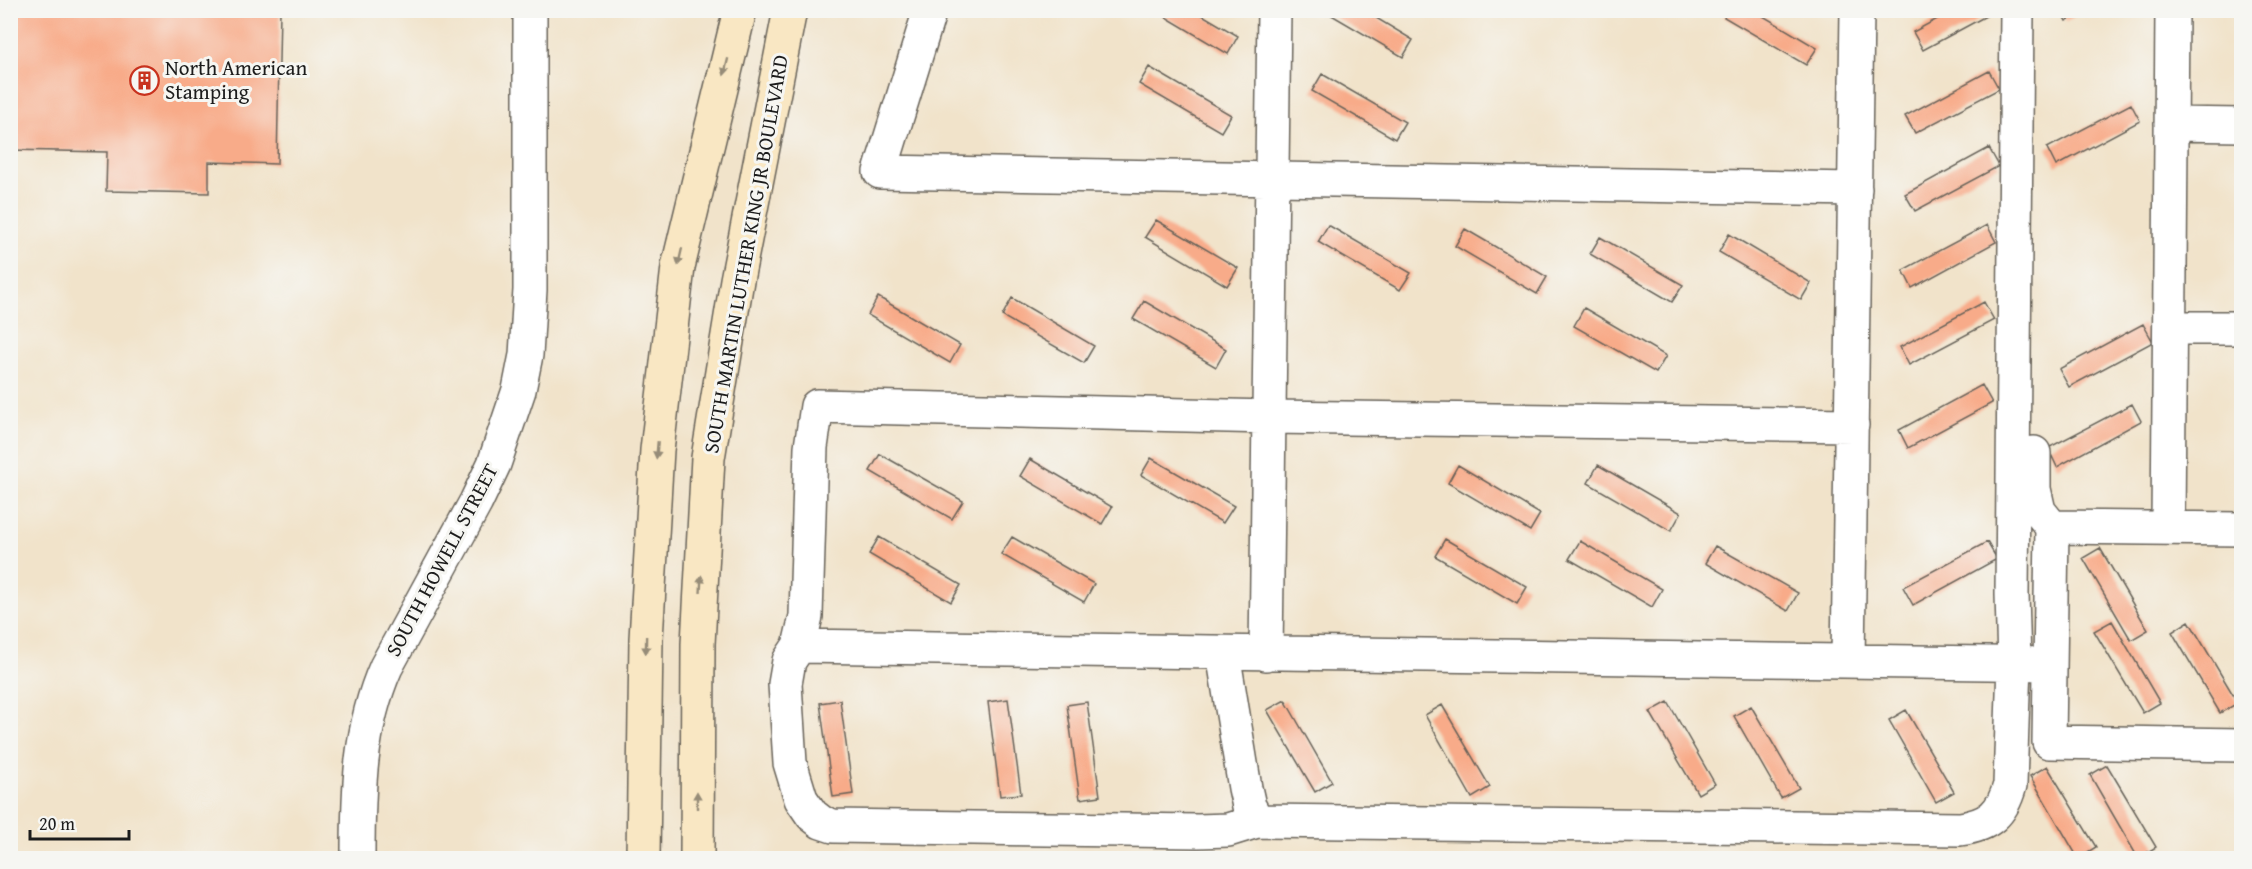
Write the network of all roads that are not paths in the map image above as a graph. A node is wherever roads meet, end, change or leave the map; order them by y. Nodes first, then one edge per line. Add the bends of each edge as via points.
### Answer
1 (530, 10) edge
2 (740, 10) edge
3 (790, 10) edge
4 (930, 10) edge
5 (1274, 10) edge
6 (1857, 10) edge
7 (2017, 10) edge
8 (2038, 10) edge
9 (2172, 10) edge
10 (2171, 124) junction
11 (2241, 125) edge
12 (1272, 180) junction
13 (1855, 189) junction
14 (2170, 328) junction
15 (2241, 328) edge
16 (1270, 417) junction
17 (1852, 424) junction
18 (2052, 528) junction
19 (2168, 528) junction
20 (2241, 529) edge
21 (799, 646) junction
22 (1223, 653) junction
23 (1266, 654) junction
24 (1848, 661) junction
25 (2014, 663) junction
26 (2050, 664) junction
27 (2241, 745) edge
28 (1257, 821) junction
29 (357, 858) edge
30 (643, 858) edge
31 (697, 858) edge

1 - 29 street, SOUTH HOWELL STREET via 530,290 526,355 519,390 494,464 376,688 358,783
2 -> 30 main road via 678,267 657,450 646,639
31 -> 3 main road, SOUTH MARTIN LUTHER KING JR BOULEVARD via 698,644 708,458 737,280
4 - 12 street via 880,172
5 - 12 street
6 - 13 street
7 - 25 street
8 - 18 street via 2034,489 2039,511
9 - 10 street
10 - 11 street
10 - 14 street
12 - 13 street
12 - 16 street
13 - 17 street
14 - 15 street
14 - 19 street
16 - 17 street
16 - 21 street via 817,406 806,616
16 - 23 street
17 - 24 street
18 - 19 street
18 - 26 street
19 - 20 street
21 - 22 street
21 - 28 street via 789,662 785,684 789,763 801,799 821,822 834,826 1198,831 1228,830
22 - 23 street
22 - 28 street via 1245,788
23 - 24 street
24 - 25 street
25 - 26 street
25 - 28 street via 2010,785 2006,802 1994,817 1977,826 1960,829
26 - 27 street via 2049,742

